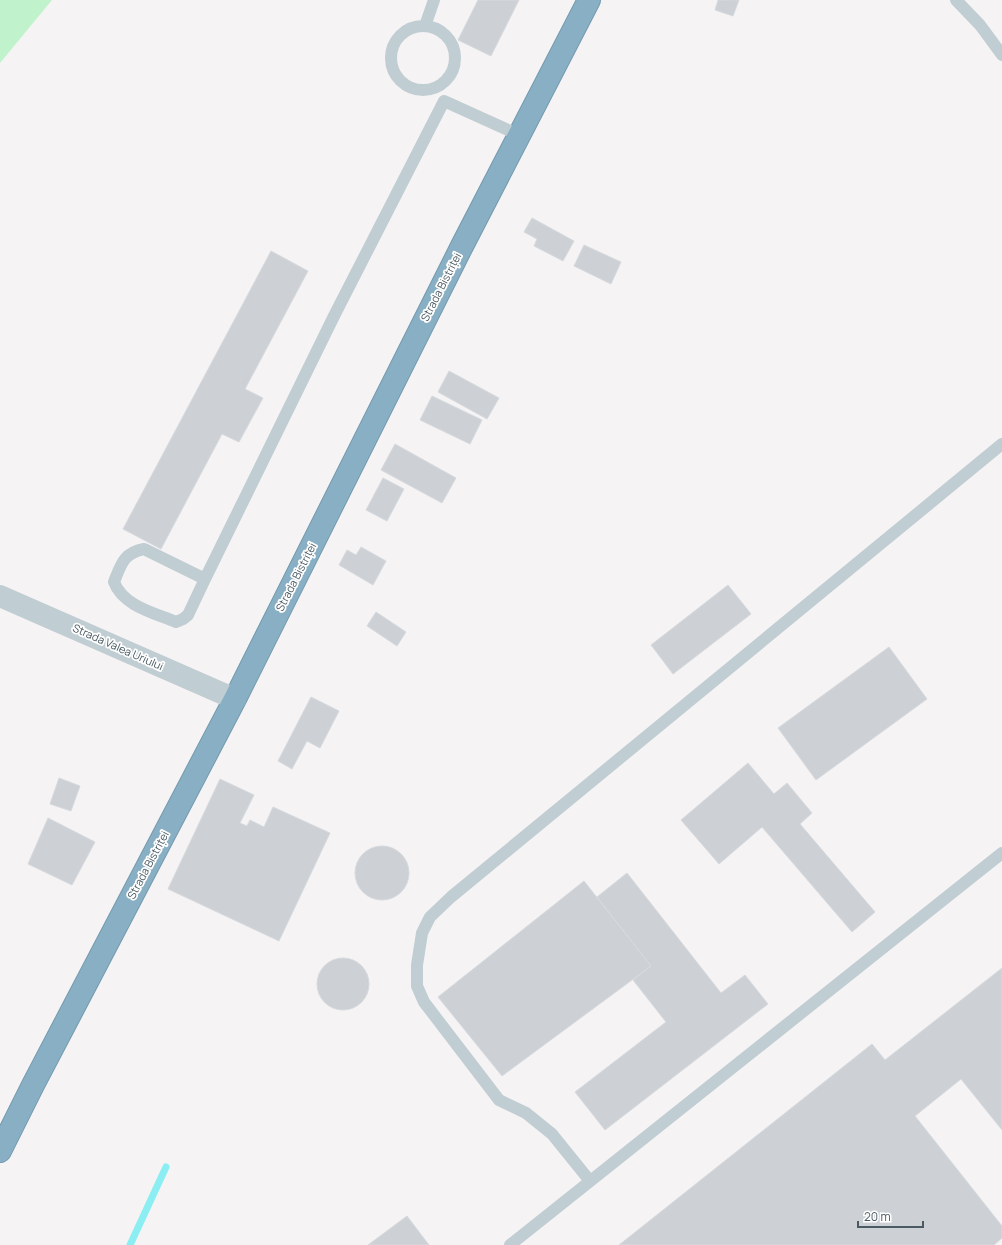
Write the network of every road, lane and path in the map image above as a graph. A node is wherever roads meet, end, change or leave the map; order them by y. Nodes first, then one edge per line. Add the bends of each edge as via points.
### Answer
1 (434, 0) edge
2 (589, 0) edge
3 (956, 0) edge
4 (425, 26) junction
5 (1002, 55) edge
6 (438, 87) junction
7 (444, 101) junction
8 (519, 135) junction
9 (1002, 444) edge
10 (205, 580) junction
11 (0, 596) edge
12 (235, 699) junction
13 (1002, 853) edge
14 (0, 1151) edge
15 (590, 1181) junction
16 (510, 1245) edge

1 - 4 lane
2 - 8 highway, Strada Bistriței
3 - 5 lane via 980,25
4 - 6 lane via 437,29 447,36 453,46 453,70 447,80
4 - 6 lane via 414,27 403,33 395,42 391,53 391,65 396,76 414,90
6 - 7 lane
7 - 8 lane
7 - 10 lane via 334,316
8 - 12 highway, Strada Bistriței
9 - 15 lane via 457,892 430,917 422,933 417,964 417,986 424,1002 499,1100 526,1113 552,1134
10 - 10 lane via 144,549 128,555 122,562 114,582 123,597 176,622 188,615
11 - 12 street, Strada Valea Uriului
12 - 14 highway, Strada Bistriței
13 - 15 lane
15 - 16 lane

